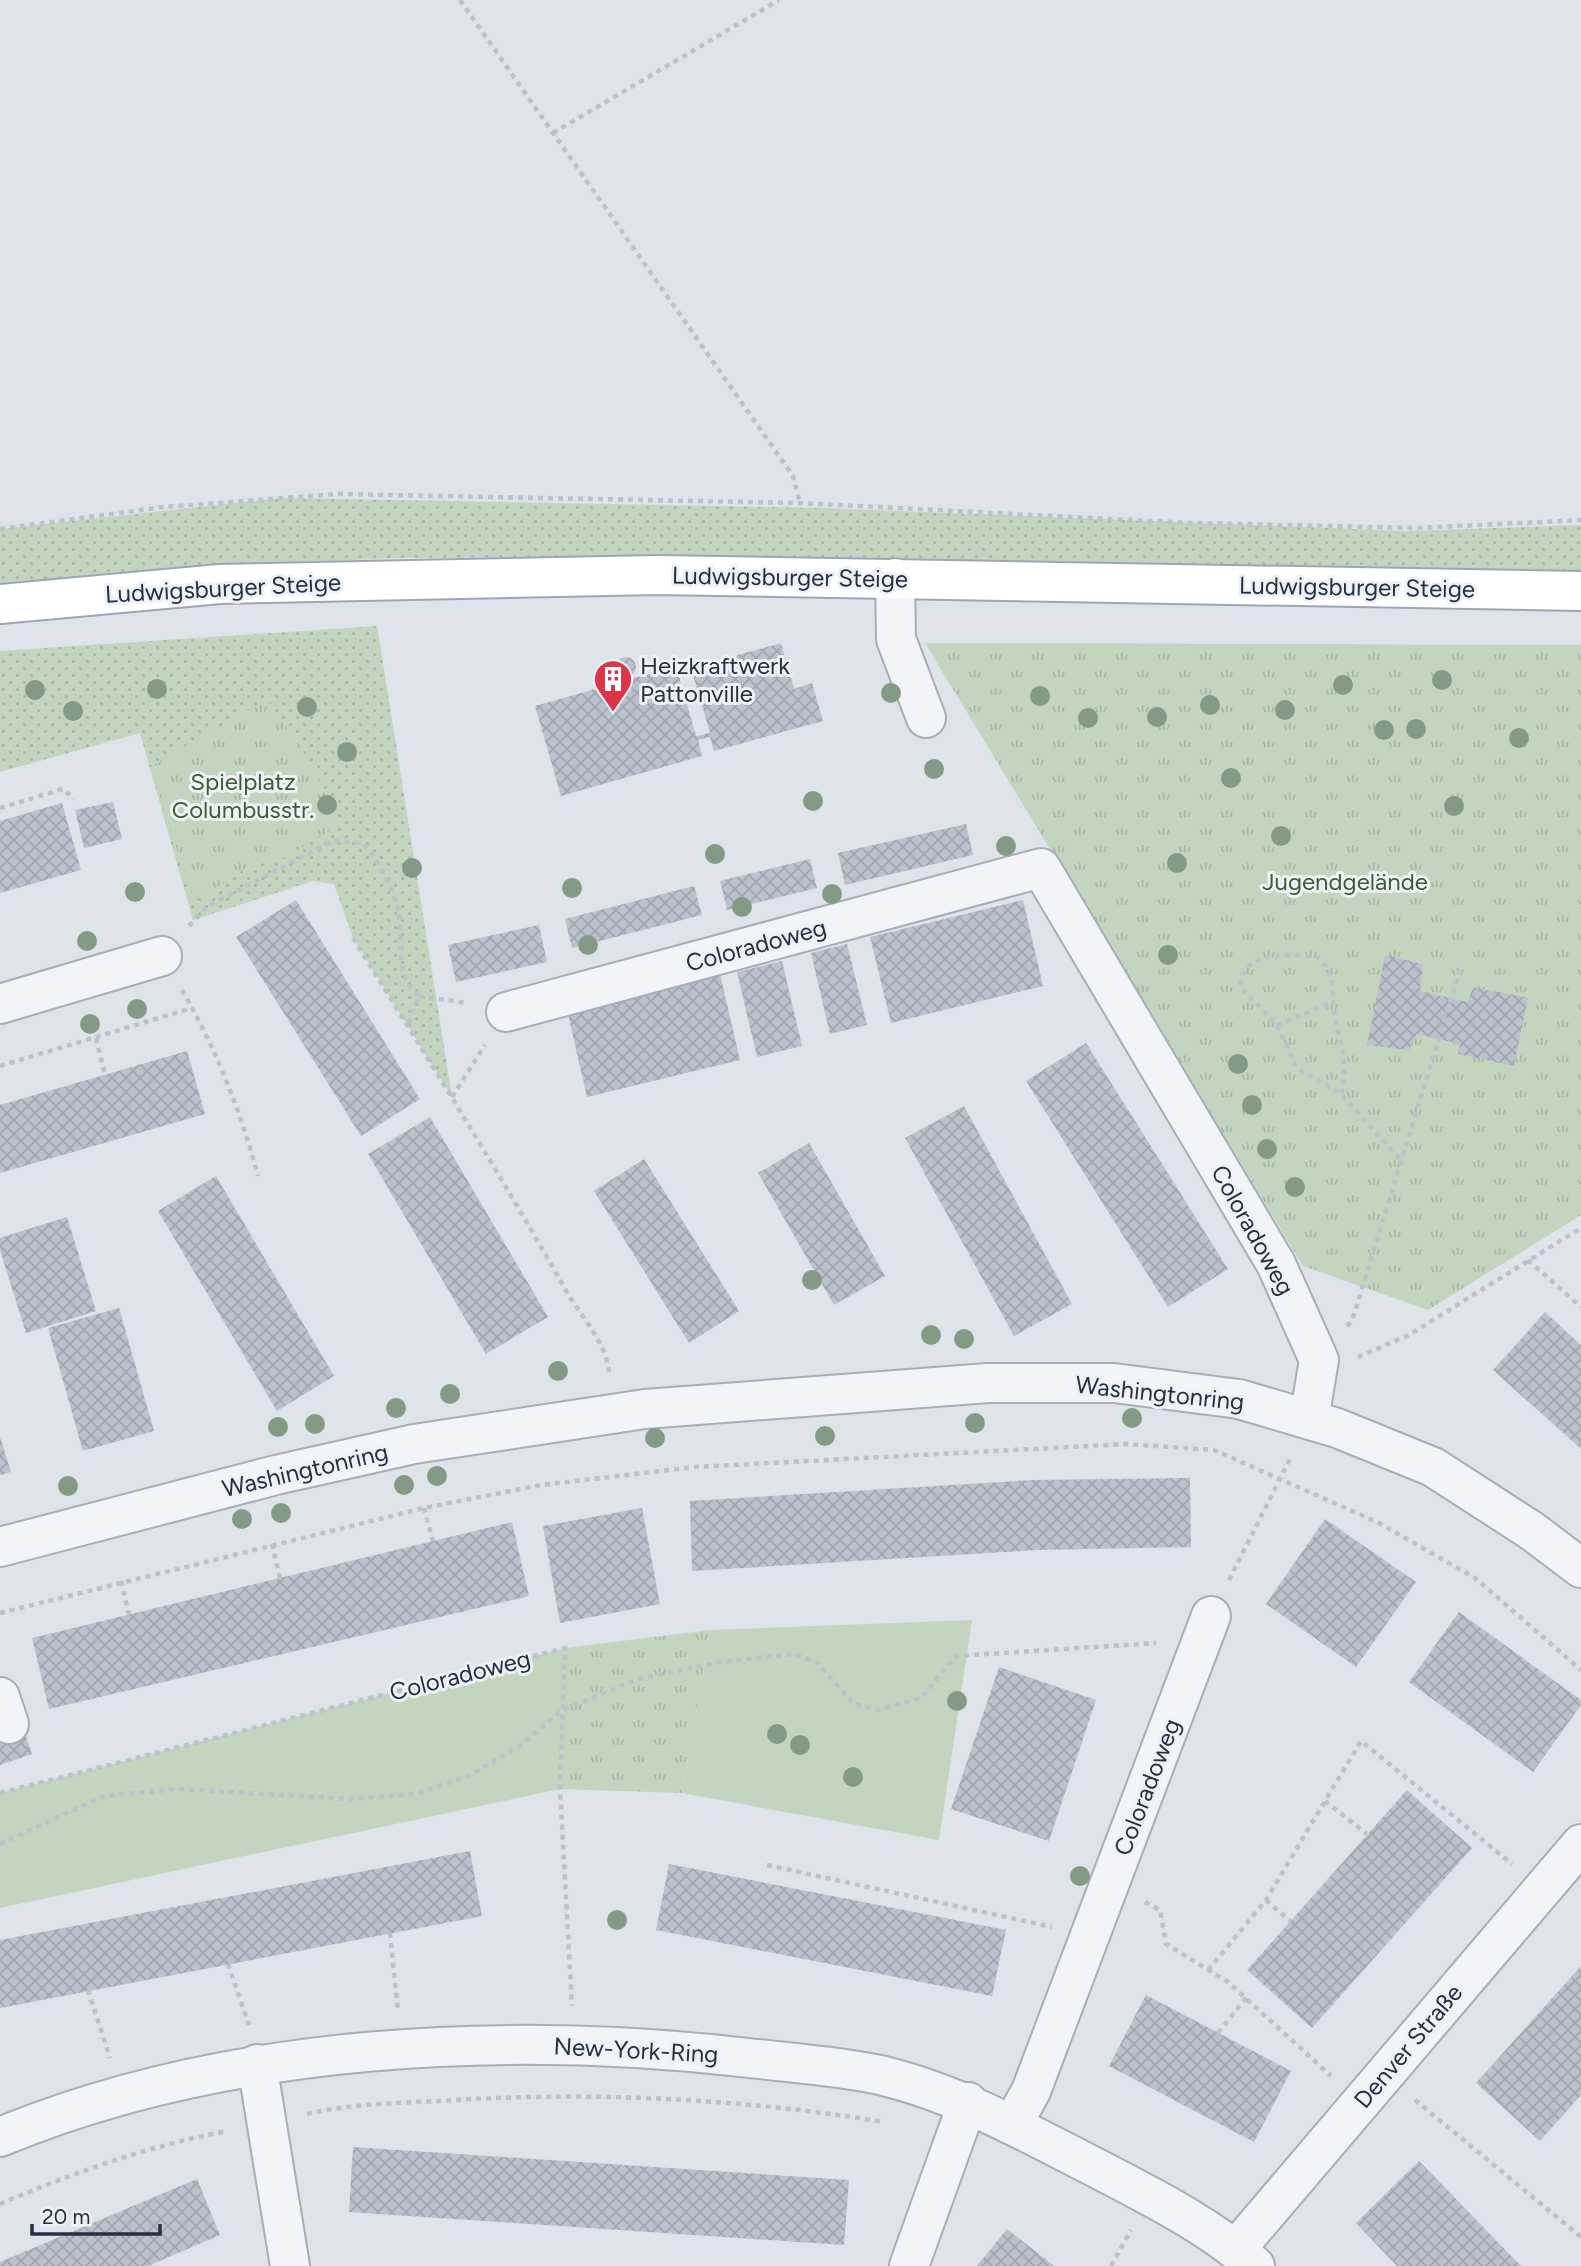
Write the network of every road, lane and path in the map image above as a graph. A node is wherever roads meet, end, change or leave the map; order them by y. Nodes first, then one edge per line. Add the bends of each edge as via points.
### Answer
1 (460, 0) edge
2 (779, 0) edge
3 (553, 133) junction
4 (800, 503) junction
5 (1581, 520) edge
6 (0, 529) edge
7 (895, 578) junction
8 (1581, 591) edge
9 (0, 604) edge
10 (926, 718) dead end
11 (74, 799) dead end
12 (0, 808) edge
13 (353, 938) dead end
14 (162, 956) junction
15 (1460, 970) dead end
16 (419, 996) junction
17 (1334, 1002) junction
18 (0, 1004) edge
19 (192, 1008) junction
20 (506, 1012) junction
21 (1277, 1025) junction
22 (408, 1026) junction
23 (96, 1038) junction
24 (0, 1066) edge
25 (105, 1075) dead end
26 (1341, 1094) junction
27 (452, 1097) junction
28 (1401, 1161) junction
29 (258, 1176) dead end
30 (1581, 1228) edge
31 (1528, 1260) junction
32 (1581, 1307) edge
33 (1320, 1360) junction
34 (614, 1414) junction
35 (1309, 1419) junction
36 (1281, 1479) junction
37 (424, 1508) junction
38 (433, 1541) dead end
39 (272, 1544) junction
40 (0, 1547) edge
41 (1581, 1568) edge
42 (281, 1578) dead end
43 (121, 1581) junction
44 (0, 1613) edge
45 (129, 1615) dead end
46 (1207, 1628) junction
47 (1581, 1670) edge
48 (561, 1711) junction
49 (0, 1793) edge
50 (1325, 1801) junction
51 (1367, 1834) dead end
52 (0, 1844) edge
53 (1581, 1844) edge
54 (767, 1865) dead end
55 (1110, 1883) junction
56 (1542, 1889) junction
57 (1266, 1900) junction
58 (1290, 1921) dead end
59 (390, 1933) dead end
60 (1090, 1935) junction
61 (228, 1964) dead end
62 (1208, 1970) junction
63 (88, 1990) dead end
64 (1247, 1997) junction
65 (573, 2014) dead end
66 (400, 2022) dead end
67 (1218, 2033) dead end
68 (111, 2060) dead end
69 (257, 2064) junction
70 (1384, 2075) junction
71 (968, 2102) junction
72 (1360, 2103) junction
73 (267, 2124) junction
74 (893, 2124) dead end
75 (1012, 2125) junction
76 (0, 2137) edge
77 (0, 2204) edge
78 (1581, 2237) edge
79 (1245, 2257) edge
80 (290, 2266) edge
81 (909, 2266) edge

1 - 3 path
2 - 3 path
3 - 4 path via 793,475
4 - 5 path via 1190,523 1418,528
4 - 6 path via 338,494 163,507
7 - 8 main road, Ludwigsburger Steige
7 - 9 main road, Ludwigsburger Steige via 657,575 220,584
7 - 10 street via 896,639
11 - 12 path via 63,789
13 - 22 path
14 - 16 path via 208,906 332,841 362,843 382,866 397,909 402,975
14 - 18 street
14 - 19 path
15 - 28 path
16 - 20 path
16 - 22 path
17 - 21 path
17 - 21 path via 1334,980 1317,957 1265,957 1248,967 1240,979 1241,988
17 - 26 path via 1345,1051
19 - 23 path
19 - 29 path via 243,1120
20 - 27 path
20 - 33 street, Coloradoweg via 1041,868 1276,1264
21 - 26 path via 1296,1067
22 - 27 path
23 - 24 path
23 - 25 path
26 - 28 path
27 - 34 path via 607,1354
28 - 33 path via 1352,1321
30 - 31 path
31 - 32 path
31 - 33 path via 1409,1335 1338,1367
33 - 35 street
34 - 35 street, Washingtonring via 988,1383 1114,1383 1239,1399
34 - 40 street, Washingtonring via 414,1444
35 - 36 path
35 - 41 street, Washingtonring via 1433,1467
36 - 37 path via 1214,1450 1127,1444 695,1467 541,1485
36 - 46 path
36 - 47 path via 1377,1522 1475,1578
37 - 38 path
37 - 39 path
39 - 42 path
39 - 43 path
43 - 44 path
43 - 45 path
46 - 48 path via 956,1656 921,1698 878,1710 854,1704 817,1663 795,1654 721,1662 638,1679
46 - 55 street, Coloradoweg
48 - 49 path, Coloradoweg via 565,1648
48 - 52 path via 521,1745 469,1776 415,1794 349,1799 178,1789 104,1796
48 - 65 path, Coloradoweg via 560,1789
50 - 51 path
50 - 56 path via 1361,1741
50 - 57 path
53 - 56 street, Denver Straße
54 - 60 path
55 - 60 street, Coloradoweg
55 - 62 path via 1160,1910 1166,1944
56 - 70 street, Denver Straße
57 - 58 path
57 - 62 path
59 - 66 path
60 - 75 street, Coloradoweg via 1031,2091
61 - 69 path
62 - 64 path
63 - 68 path
64 - 67 path
64 - 72 path
69 - 71 street, New-York-Ring via 432,2048 601,2044 826,2067 880,2076
69 - 73 street
69 - 76 street, New-York-Ring via 172,2081
70 - 72 street, Denver Straße
70 - 78 path
71 - 75 street, New-York-Ring
71 - 81 street
72 - 79 street, Denver Straße
73 - 74 path, New-York-Ring via 337,2107 604,2096 786,2109
73 - 77 path, New-York-Ring via 196,2137 73,2173
73 - 80 street
75 - 79 street, New-York-Ring via 1150,2196

